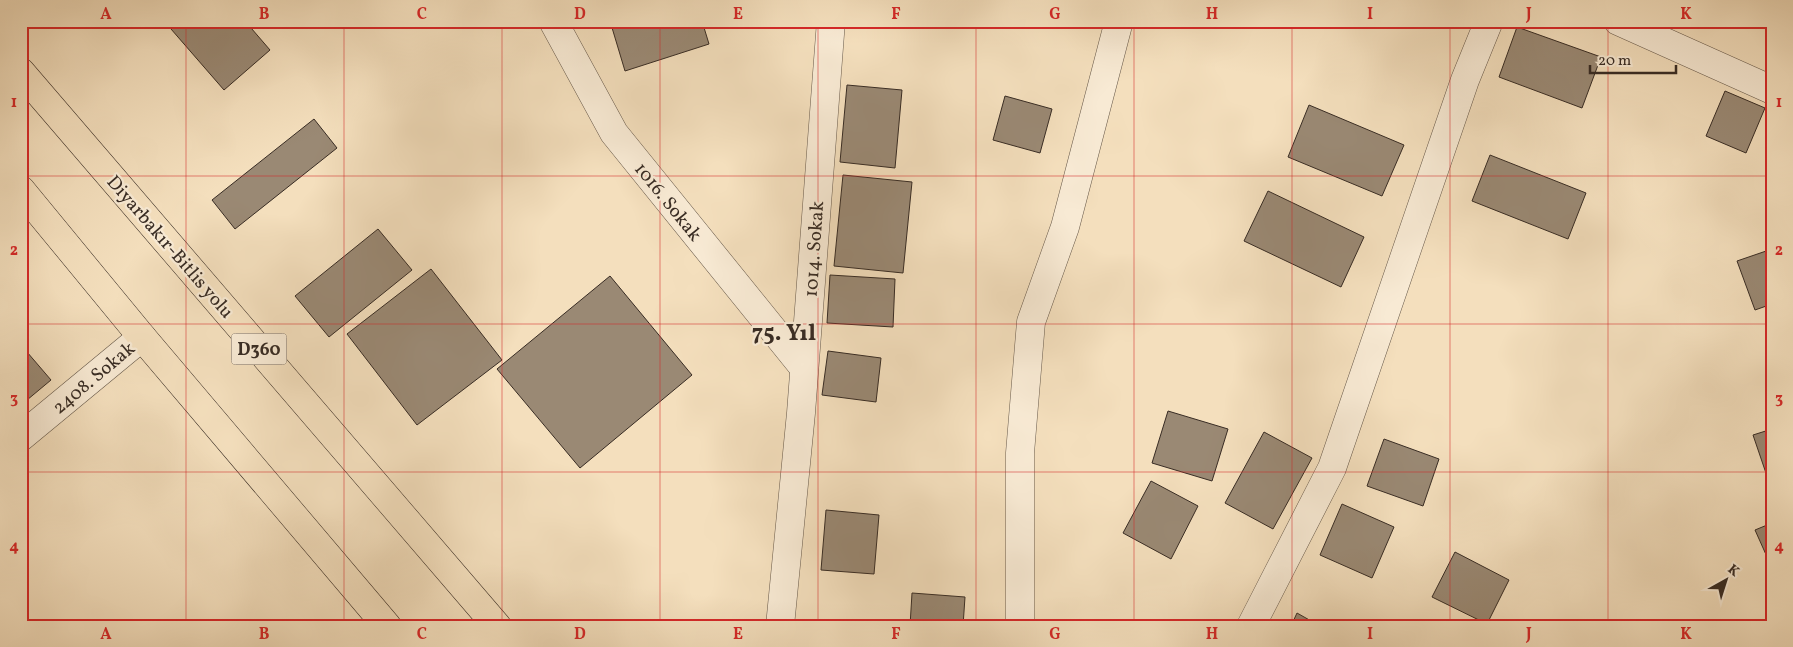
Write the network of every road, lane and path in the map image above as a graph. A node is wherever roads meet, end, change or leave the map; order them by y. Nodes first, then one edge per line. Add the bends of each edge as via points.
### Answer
1 (553, 21) edge
2 (830, 21) edge
3 (1118, 21) edge
4 (1489, 21) edge
5 (1618, 21) edge
6 (21, 72) edge
7 (1772, 90) edge
8 (21, 190) edge
9 (142, 337) junction
10 (804, 368) junction
11 (21, 437) edge
12 (387, 626) edge
13 (497, 626) edge
14 (780, 626) edge
15 (1020, 626) edge
16 (1251, 626) edge

1 - 10 street, 1016. Sokak via 614,133
2 - 10 street, 1014. Sokak
3 - 15 street via 1065,226 1031,322 1020,453
4 - 16 street via 1464,80 1332,468
5 - 7 street
6 - 13 highway, Diyarbakır-Bitlis yolu / D360
8 - 9 highway
9 - 11 street, 2408. Sokak
9 - 12 highway
10 - 14 street, 1014. Sokak

